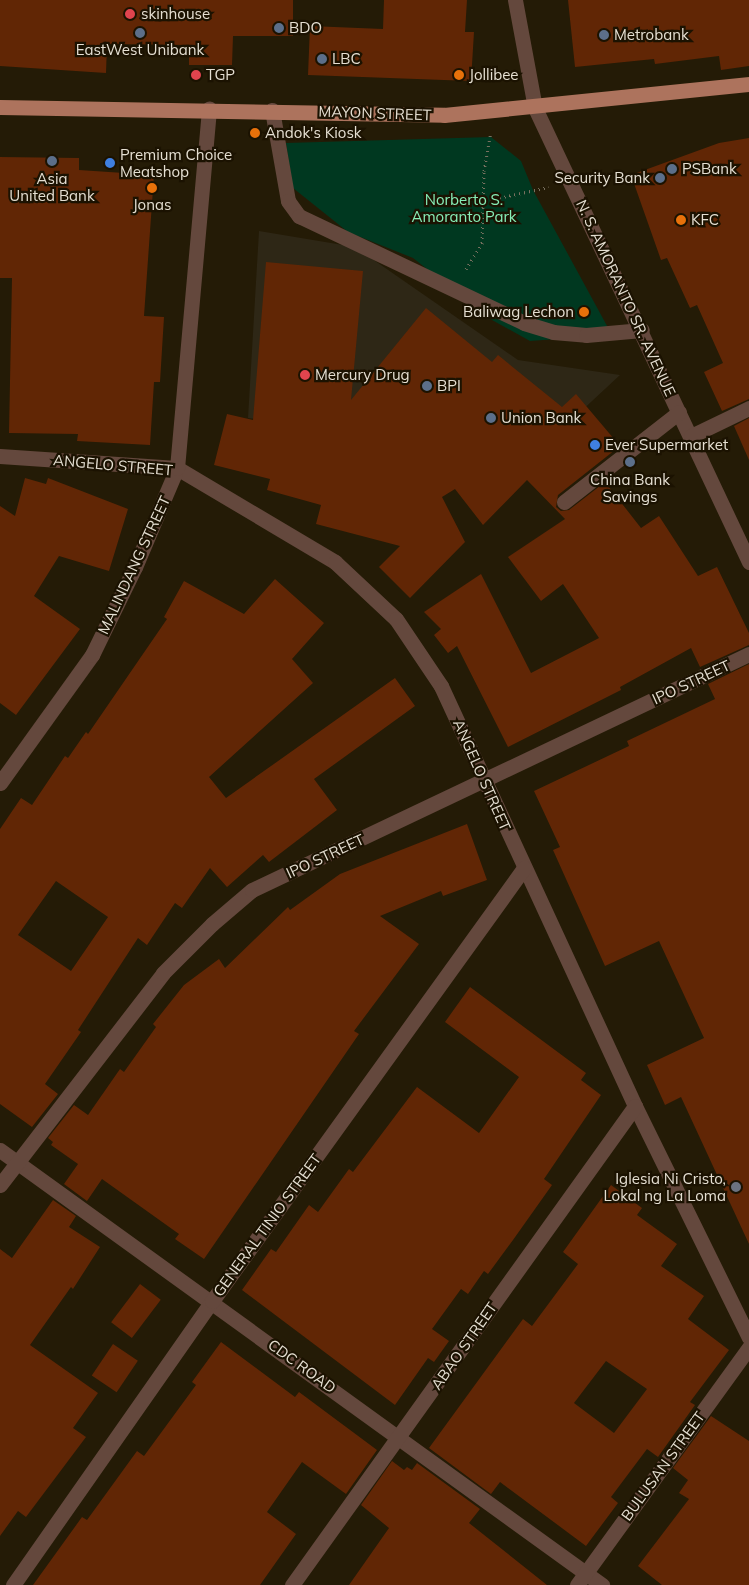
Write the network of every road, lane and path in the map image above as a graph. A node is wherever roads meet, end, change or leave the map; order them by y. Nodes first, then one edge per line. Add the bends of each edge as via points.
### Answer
1 (515, 0) edge
2 (749, 84) edge
3 (0, 106) edge
4 (209, 108) junction
5 (535, 108) junction
6 (272, 110) junction
7 (489, 113) junction
8 (572, 182) junction
9 (485, 201) junction
10 (455, 288) junction
11 (642, 330) junction
12 (749, 408) edge
13 (679, 412) junction
14 (691, 436) junction
15 (0, 456) edge
16 (177, 468) junction
17 (564, 502) dead end
18 (749, 562) edge
19 (749, 654) edge
20 (485, 780) junction
21 (0, 783) edge
22 (524, 868) junction
23 (635, 1106) junction
24 (0, 1150) edge
25 (17, 1162) junction
26 (0, 1185) edge
27 (212, 1301) junction
28 (749, 1338) edge
29 (749, 1346) edge
30 (399, 1437) junction
31 (582, 1579) edge
32 (13, 1585) edge
33 (292, 1585) edge
34 (602, 1585) edge

1 - 5 street, N. S. AMORANTO SR. AVENUE
2 - 5 main road, MAYON STREET
3 - 4 main road, MAYON STREET
4 - 6 main road, MAYON STREET
4 - 16 street, MALINDANG STREET
5 - 7 main road, MAYON STREET
5 - 8 street, N. S. AMORANTO SR. AVENUE
6 - 7 main road, MAYON STREET via 444,115
6 - 10 street via 288,201 299,216
7 - 9 path via 491,137 484,171
8 - 9 path
8 - 11 street, N. S. AMORANTO SR. AVENUE
9 - 10 path via 482,243
10 - 11 street via 524,323 553,332 586,335
11 - 13 street, N. S. AMORANTO SR. AVENUE
12 - 14 street
13 - 14 street, N. S. AMORANTO SR. AVENUE
13 - 17 street
14 - 18 street, N. S. AMORANTO SR. AVENUE
15 - 16 street, ANGELO STREET
16 - 20 street, ANGELO STREET via 335,562 396,619 442,686
16 - 21 street, MALINDANG STREET via 135,567 92,655
19 - 20 street, IPO STREET
20 - 22 street, ANGELO STREET
20 - 25 street, IPO STREET via 252,890 163,973
22 - 23 street, ANGELO STREET
22 - 27 street, GENERAL TINIO STREET
23 - 28 street, ANGELO STREET
23 - 30 street, ABAO STREET
24 - 25 street, CDC ROAD
25 - 26 street, IPO STREET
25 - 27 street, CDC ROAD
27 - 30 street, CDC ROAD
27 - 32 street, GENERAL TINIO STREET
29 - 31 street, BULUSAN STREET
30 - 31 street, CDC ROAD
30 - 33 street, ABAO STREET
31 - 34 street, CDC ROAD

